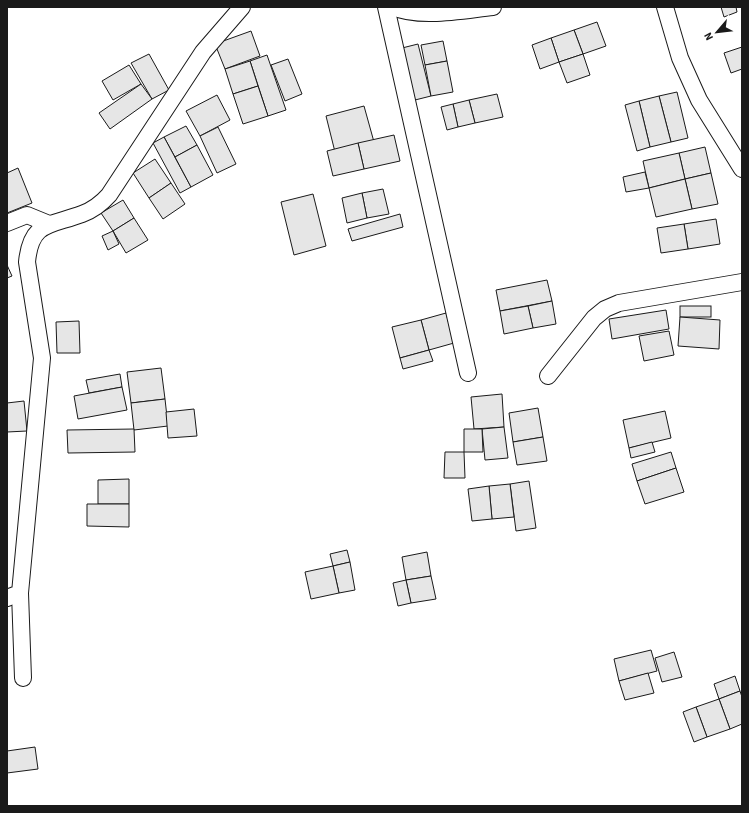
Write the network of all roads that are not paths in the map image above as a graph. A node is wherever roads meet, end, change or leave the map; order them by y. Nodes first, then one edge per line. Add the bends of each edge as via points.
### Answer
1 (242, 7) edge
2 (386, 7) edge
3 (393, 7) edge
4 (493, 7) edge
5 (666, 7) edge
6 (742, 169) edge
7 (7, 223) edge
8 (49, 224) junction
9 (742, 282) edge
10 (468, 374) dead end
11 (548, 376) dead end
12 (14, 596) edge
13 (23, 678) dead end

1 - 8 street via 204,52 109,195 97,207
2 - 10 street
3 - 4 street via 402,11 427,13
5 - 6 street via 680,58 699,100
7 - 8 street via 27,215
8 - 12 street via 38,231 28,248 27,262 42,358
9 - 11 street via 619,303 605,309 594,318
12 - 13 street

